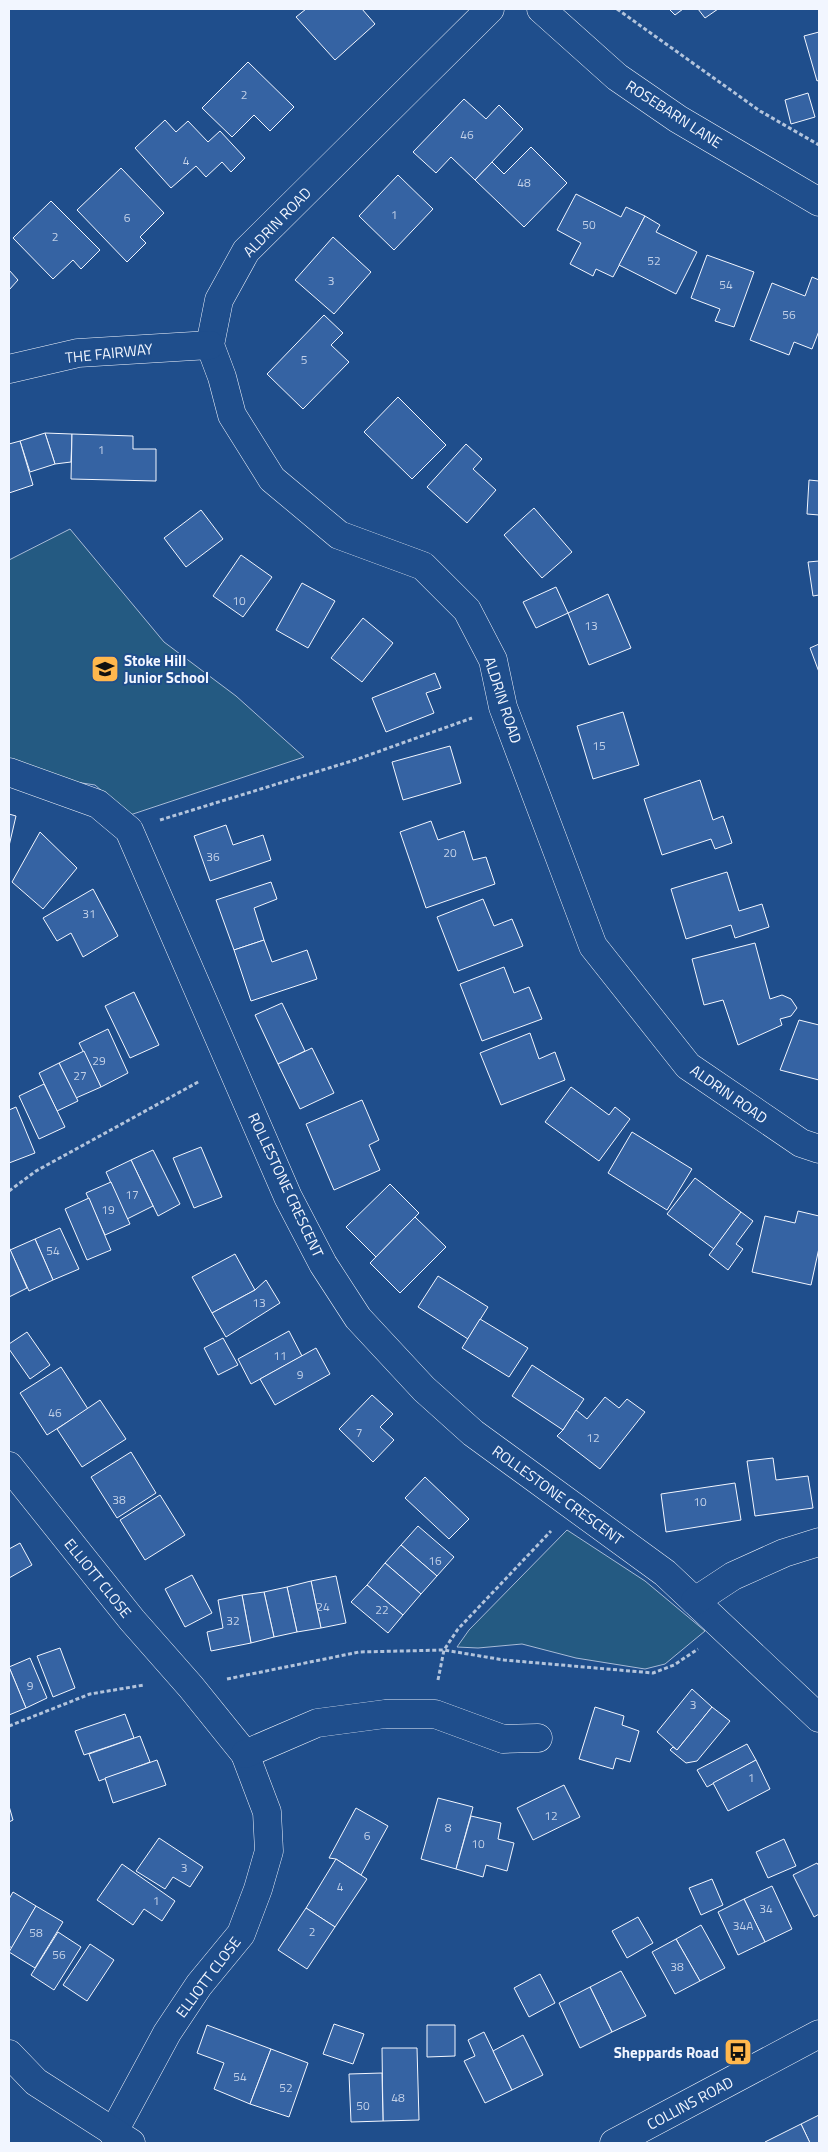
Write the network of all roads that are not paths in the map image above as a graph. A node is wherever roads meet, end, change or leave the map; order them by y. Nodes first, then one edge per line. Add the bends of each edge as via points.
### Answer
1 (490, 9) edge
2 (541, 9) edge
3 (819, 202) edge
4 (210, 345) junction
5 (9, 369) edge
6 (9, 772) edge
7 (819, 1149) edge
8 (9, 1466) edge
9 (819, 1542) edge
10 (695, 1601) junction
11 (819, 1718) edge
12 (538, 1738) dead end
13 (245, 1754) junction
14 (819, 2034) edge
15 (9, 2054) edge
16 (122, 2138) edge
17 (614, 2143) edge

1 - 4 street, ALDRIN ROAD via 246,251 219,300
2 - 3 street, ROSEBARN LANE via 617,77 678,119
4 - 5 street, THE FAIRWAY via 78,354
4 - 7 street, ALDRIN ROAD via 232,415 272,479 339,535 423,566 468,610 493,660 503,706 593,946 688,1066 801,1144
6 - 10 street, ROLLESTONE CRESCENT via 98,804 129,830 288,1198 323,1264 358,1318 424,1389 473,1433 664,1573
8 - 13 street, ELLIOTT CLOSE
9 - 10 street via 784,1553 733,1576
10 - 11 street, ROLLESTONE CRESCENT
12 - 13 street via 503,1739 435,1714 385,1714 317,1723
13 - 16 street, ELLIOTT CLOSE via 267,1812 269,1851 258,1889 240,1934 199,1985 168,2033
14 - 17 street, COLLINS ROAD
15 - 16 street via 36,2082

